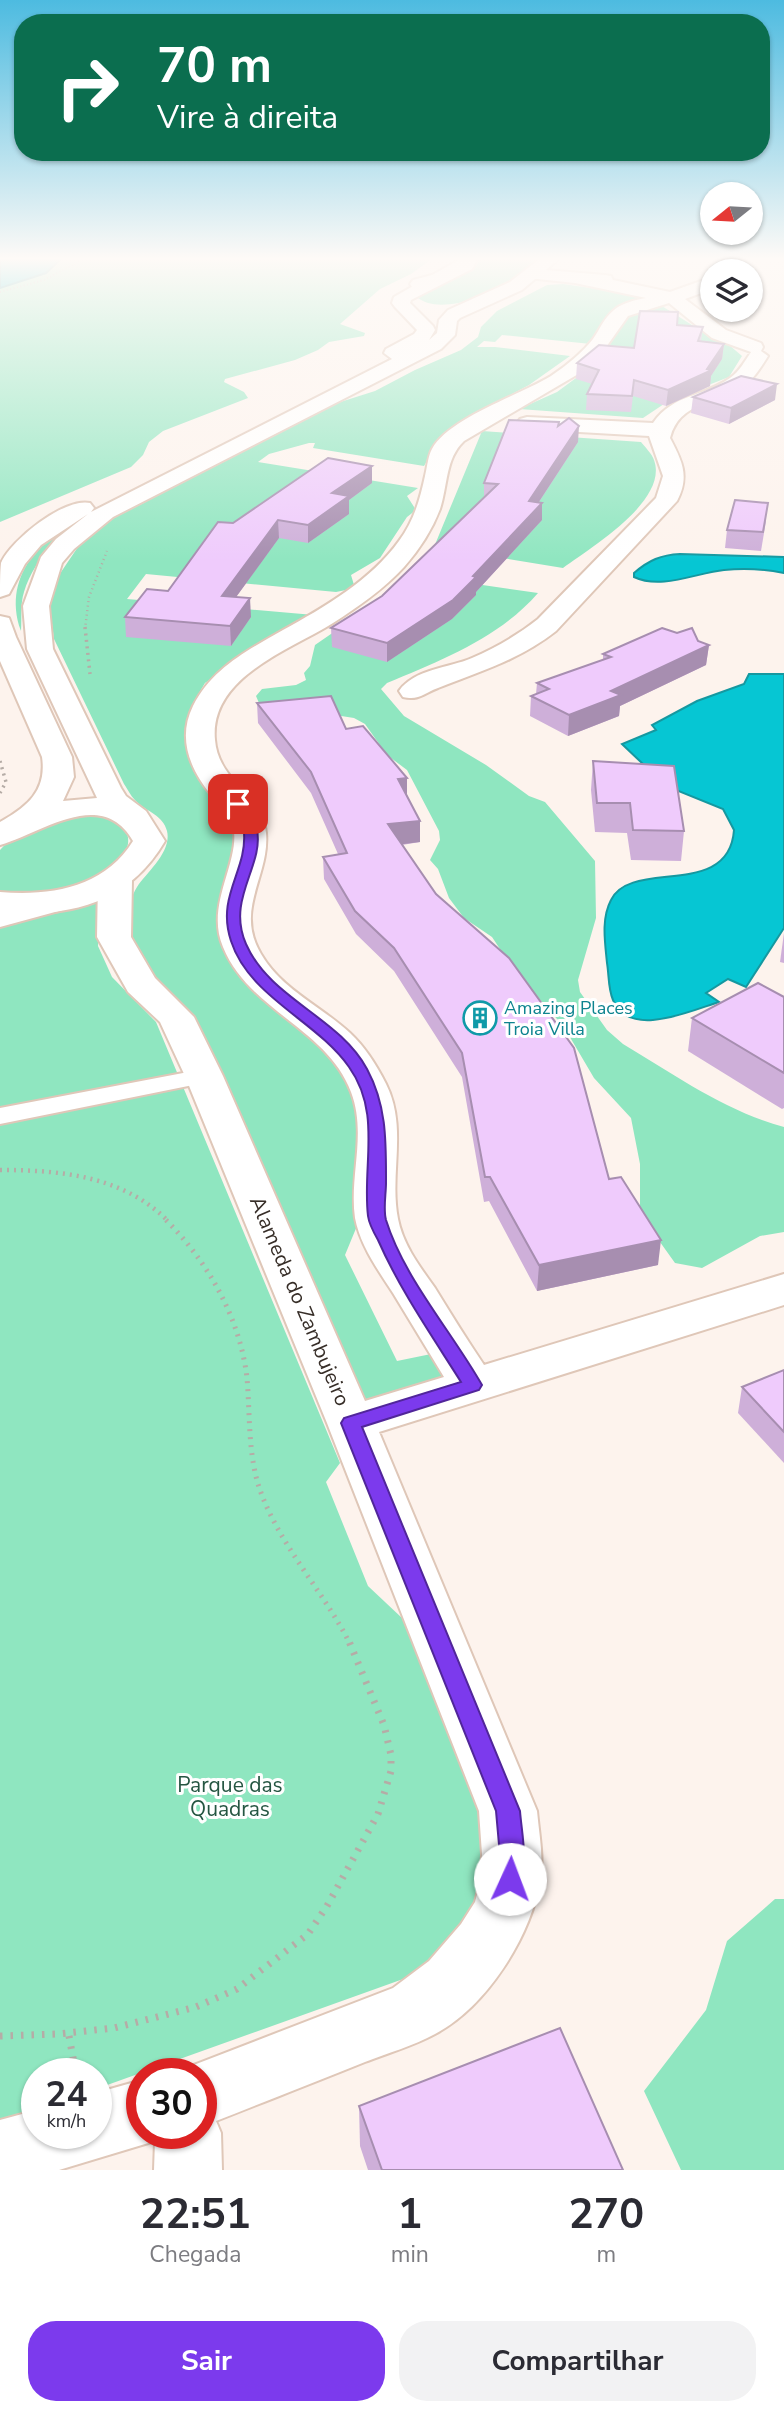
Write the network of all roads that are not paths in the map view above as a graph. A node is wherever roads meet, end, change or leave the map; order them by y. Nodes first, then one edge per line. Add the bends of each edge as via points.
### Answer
1 (379, 359) edge
2 (406, 359) edge
3 (584, 359) edge
4 (760, 359) edge
5 (479, 421) junction
6 (660, 430) junction
7 (0, 589) edge
8 (0, 624) edge
9 (9, 673) edge
10 (413, 691) dead end
11 (135, 818) junction
12 (28, 819) junction
13 (0, 835) edge
14 (115, 880) junction
15 (65, 900) junction
16 (0, 902) edge
17 (0, 917) edge
18 (204, 1076) junction
19 (0, 1116) edge
20 (784, 1289) edge
21 (473, 1385) junction
22 (351, 1423) junction
23 (217, 2088) edge
24 (21, 2148) edge
25 (188, 2149) edge
26 (0, 2154) edge
27 (188, 2170) edge

1 - 7 street via 56,521 21,550
2 - 11 street via 105,512 50,562 36,606 40,649 106,788
3 - 5 street via 570,372
4 - 6 street via 737,382 683,404 663,421
5 - 6 street
5 - 21 street via 442,450 427,511 401,555 362,591 235,672 217,690 199,727 209,771 242,811 251,832 232,918 238,943 271,986 337,1042 358,1068 373,1098 378,1134 376,1218 398,1266
6 - 10 street via 676,479 666,501 529,639
8 - 9 street
9 - 12 street via 57,757 61,773 46,805
11 - 12 street via 117,809 95,807
11 - 14 street via 149,841 143,854
12 - 13 street
14 - 15 street
14 - 18 street, Alameda do Zambujeiro via 114,937 141,984 176,1017
15 - 16 street
15 - 17 street
18 - 19 lane
18 - 22 street, Alameda do Zambujeiro
20 - 21 street
21 - 22 street
22 - 23 street, Alameda do Zambujeiro via 508,1811 510,1879 494,1928 479,1952 448,1987 422,2007
24 - 26 street
25 - 27 street

